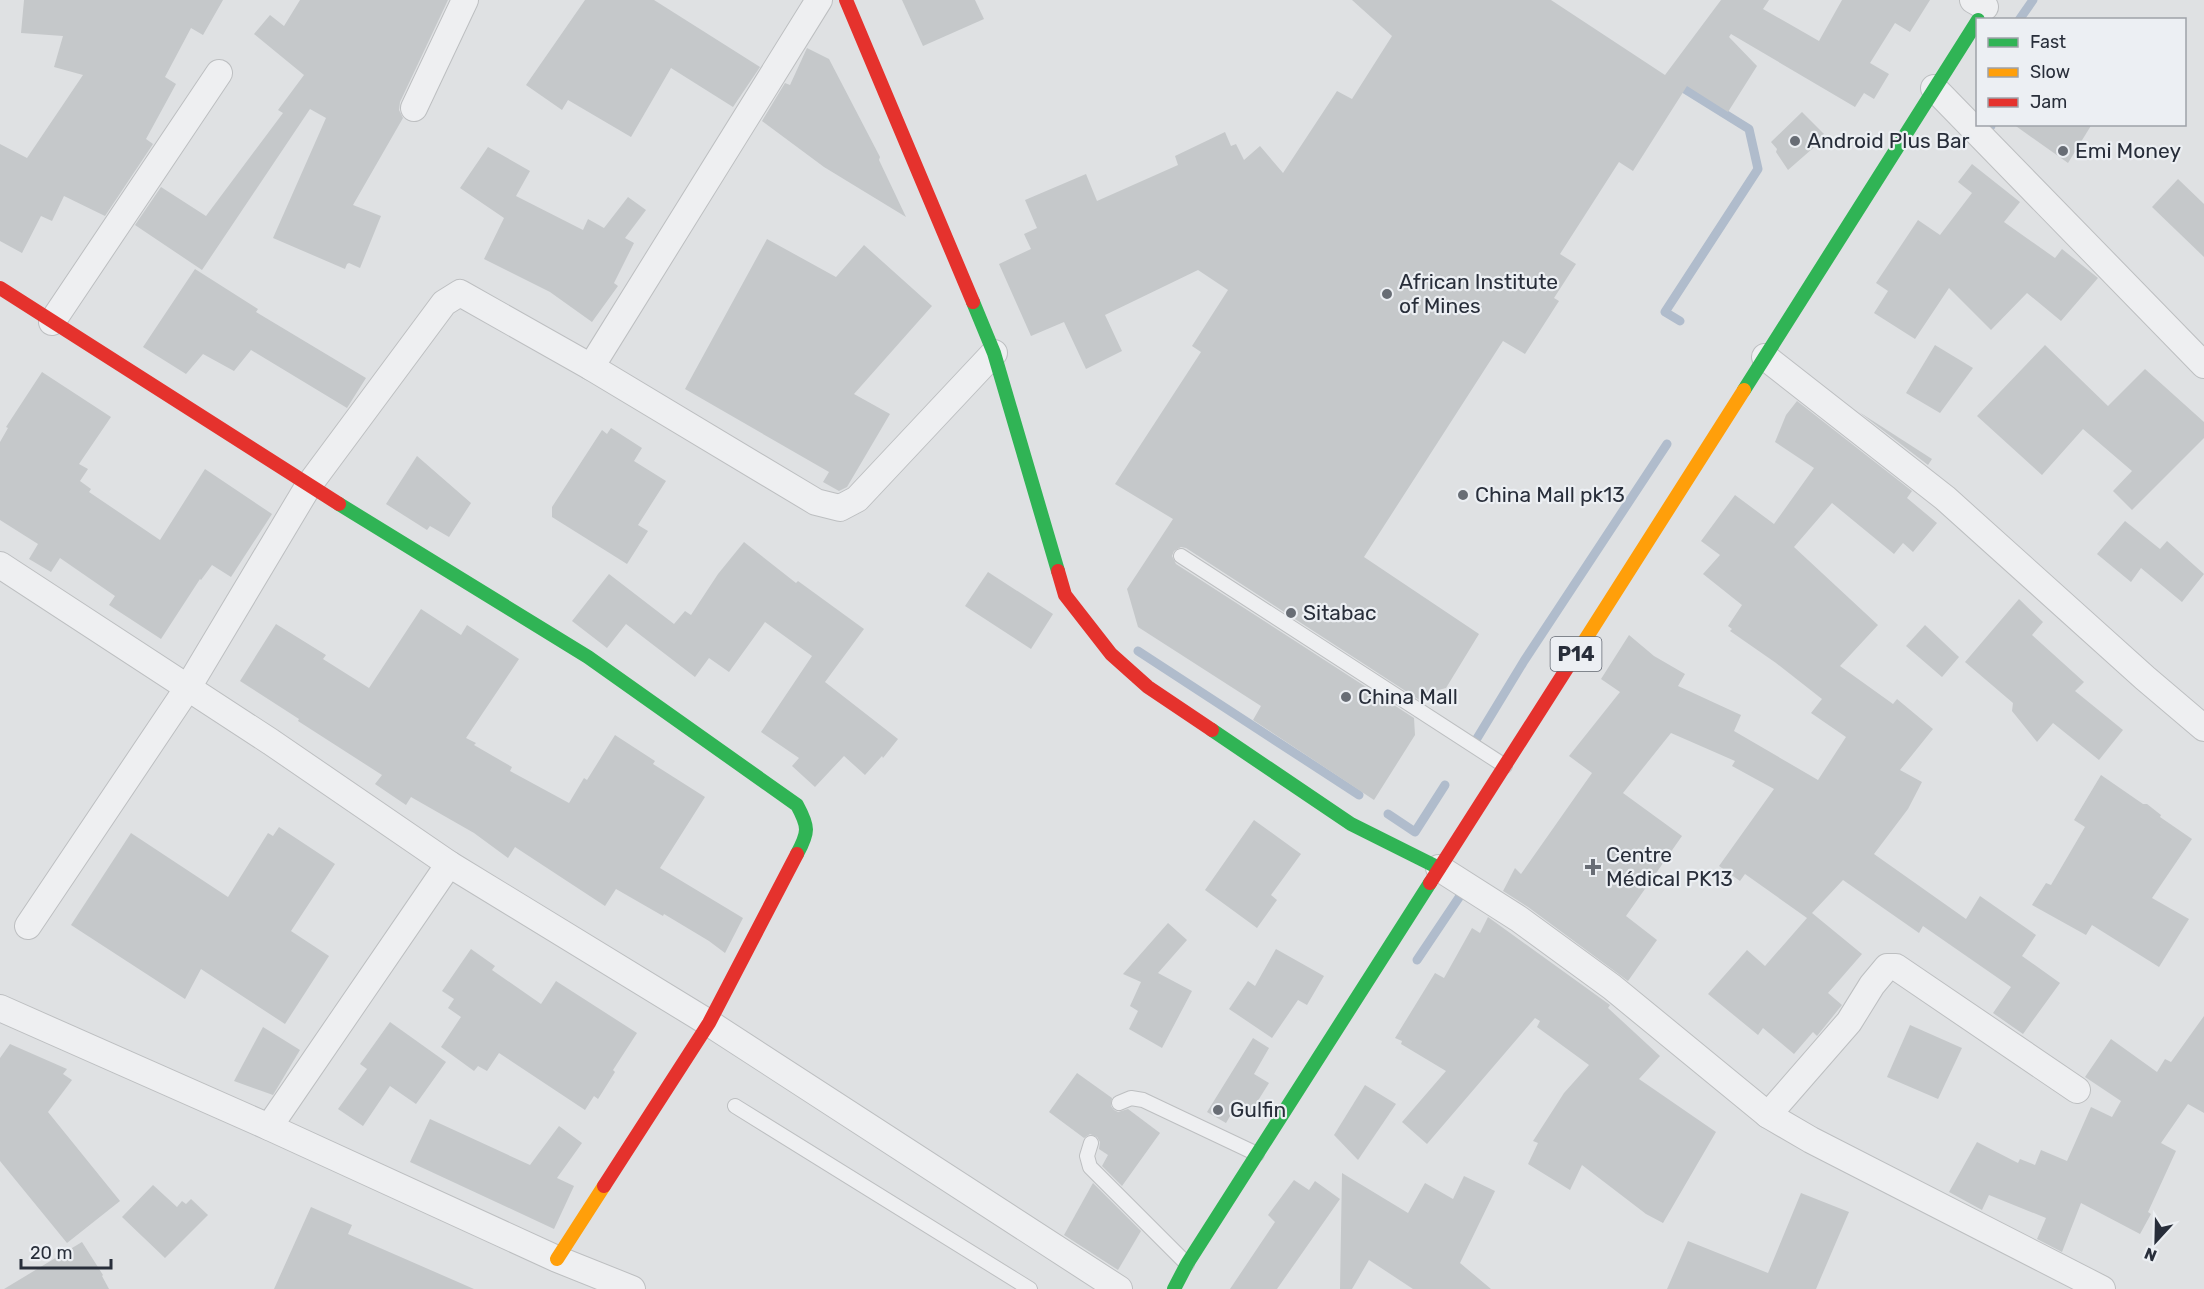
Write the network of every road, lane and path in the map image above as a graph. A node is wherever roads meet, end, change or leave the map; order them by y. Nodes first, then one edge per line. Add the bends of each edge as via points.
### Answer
1 (465, 0) edge
2 (819, 0) edge
3 (846, 0) edge
4 (1981, 9) edge
5 (219, 73) dead end
6 (1934, 88) junction
7 (414, 108) dead end
8 (0, 288) edge
9 (52, 322) junction
10 (994, 353) junction
11 (1765, 357) junction
12 (2204, 365) edge
13 (591, 367) junction
14 (309, 485) junction
15 (1181, 556) dead end
16 (0, 565) edge
17 (187, 689) junction
18 (2204, 728) edge
19 (1505, 766) junction
20 (449, 864) junction
21 (1439, 868) junction
22 (28, 926) dead end
23 (0, 1008) edge
24 (709, 1023) junction
25 (2077, 1090) dead end
26 (1119, 1103) dead end
27 (735, 1106) dead end
28 (1768, 1115) junction
29 (269, 1127) junction
30 (1091, 1143) dead end
31 (1257, 1154) junction
32 (557, 1259) junction
33 (1187, 1264) junction
34 (2086, 1285) edge
35 (632, 1289) edge
36 (1030, 1289) edge
37 (1119, 1289) edge
38 (1174, 1289) edge

1 - 7 street
2 - 13 street
3 - 10 street
4 - 6 street, P14
5 - 9 street
6 - 11 street, P14
6 - 12 street
8 - 9 street
9 - 14 street
10 - 13 street via 856,499 840,508 816,502
10 - 21 street via 1065,595 1111,654 1148,687 1351,824
11 - 18 street via 1945,498
11 - 19 street, P14
13 - 14 street via 460,293 444,303
14 - 17 street
14 - 24 street via 588,657 797,805 807,823 804,841
15 - 19 lane
16 - 17 street
17 - 20 street
17 - 22 street
19 - 21 street, P14
20 - 24 street
20 - 29 street
21 - 28 street via 1520,919 1584,967
21 - 31 street, P14
23 - 29 street
24 - 32 street
24 - 37 street
25 - 28 street via 1896,967 1887,967 1849,1022
26 - 31 lane via 1131,1098 1143,1100
27 - 36 lane
28 - 34 street
29 - 32 street
30 - 33 lane via 1087,1156 1090,1167
31 - 33 street, P14
32 - 35 street
33 - 38 street, P14

